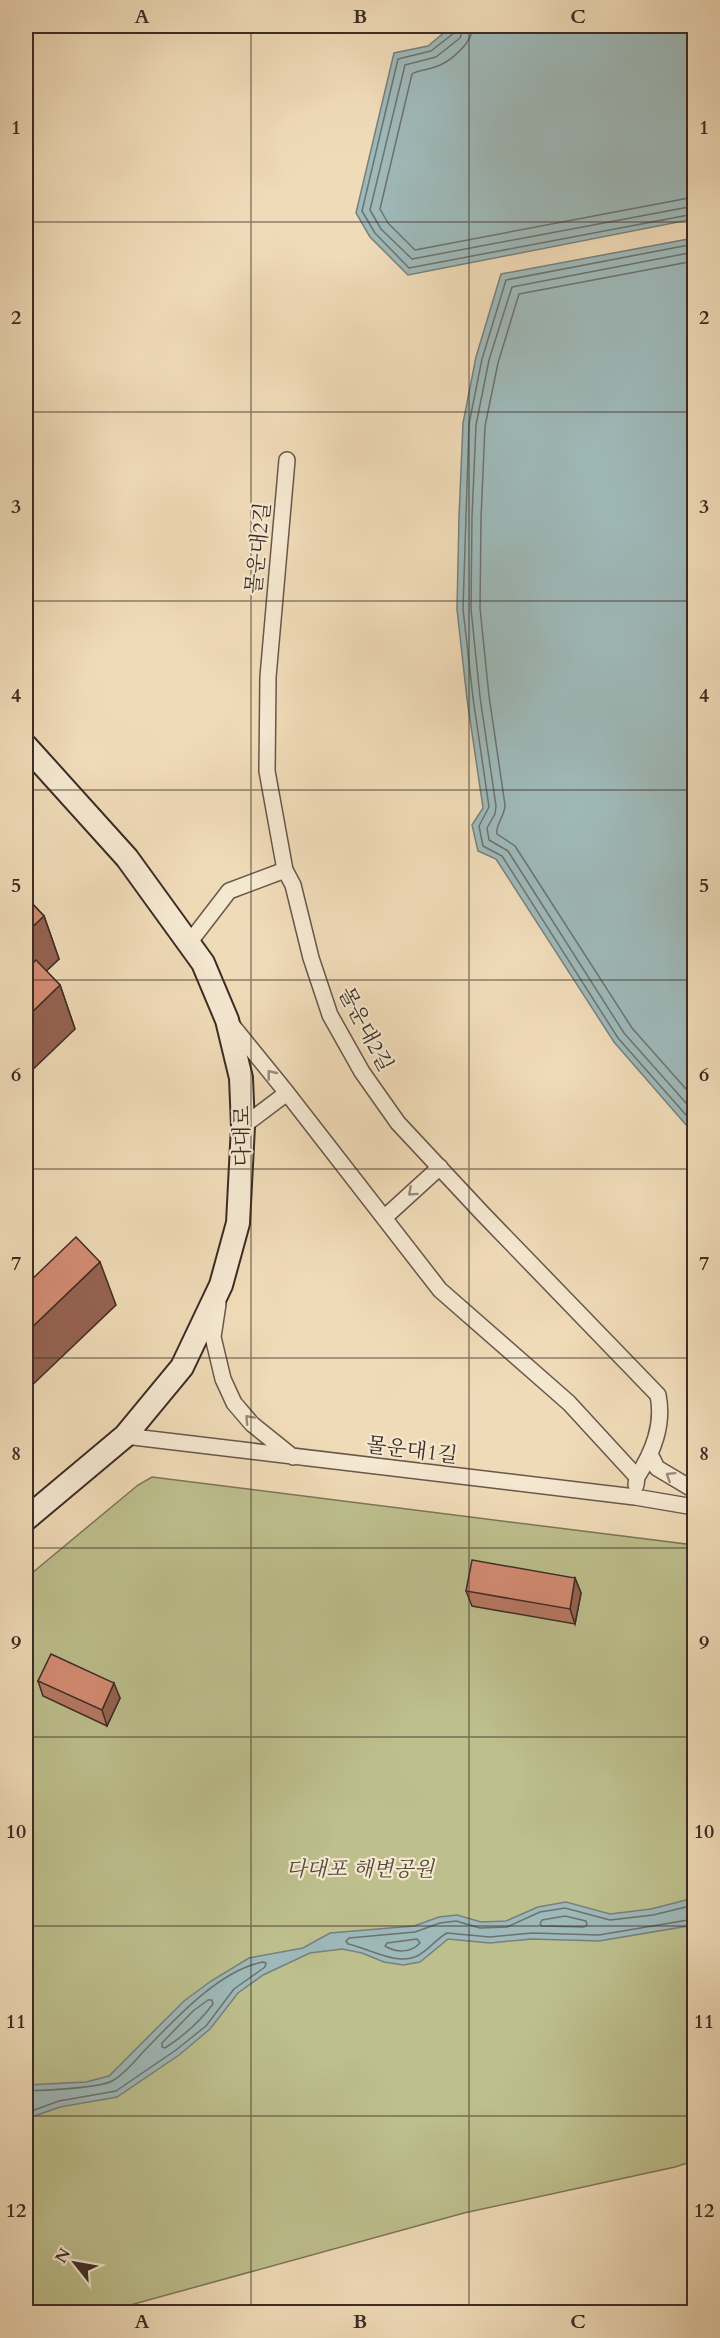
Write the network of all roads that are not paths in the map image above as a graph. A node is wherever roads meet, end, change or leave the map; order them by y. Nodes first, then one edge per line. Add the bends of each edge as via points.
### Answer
1 (287, 460) dead end
2 (26, 746) edge
3 (285, 870) junction
4 (189, 943) junction
5 (227, 1020) junction
6 (287, 1093) junction
7 (243, 1126) junction
8 (440, 1167) junction
9 (384, 1218) junction
10 (221, 1285) junction
11 (124, 1436) junction
12 (651, 1456) junction
13 (293, 1457) junction
14 (637, 1477) junction
15 (694, 1490) edge
16 (635, 1497) junction
17 (694, 1507) edge
18 (26, 1519) edge

1 - 3 street, 몰운대2길 via 268,677 267,771
2 - 4 main road, 다대로 via 127,858
3 - 4 street via 229,891
3 - 8 street, 몰운대2길 via 293,885 330,1015 362,1072 398,1124
4 - 5 main road, 다대로 via 203,963
6 -> 5 street
5 - 7 main road, 다대로 via 241,1078
6 - 7 street
6 - 9 street
7 - 10 main road, 다대로 via 238,1223
8 -> 9 street
8 - 12 street, 몰운대2길 via 658,1395 661,1412
9 - 14 street via 440,1290 569,1403
10 - 11 main road, 다대로 via 182,1367
13 -> 10 street via 252,1424 234,1403 213,1337
11 - 13 street, 몰운대1길
11 - 18 main road, 다대로
12 - 14 street
15 -> 12 street via 657,1468
13 - 16 street, 몰운대1길
14 - 16 street
16 - 17 street, 몰운대1길

